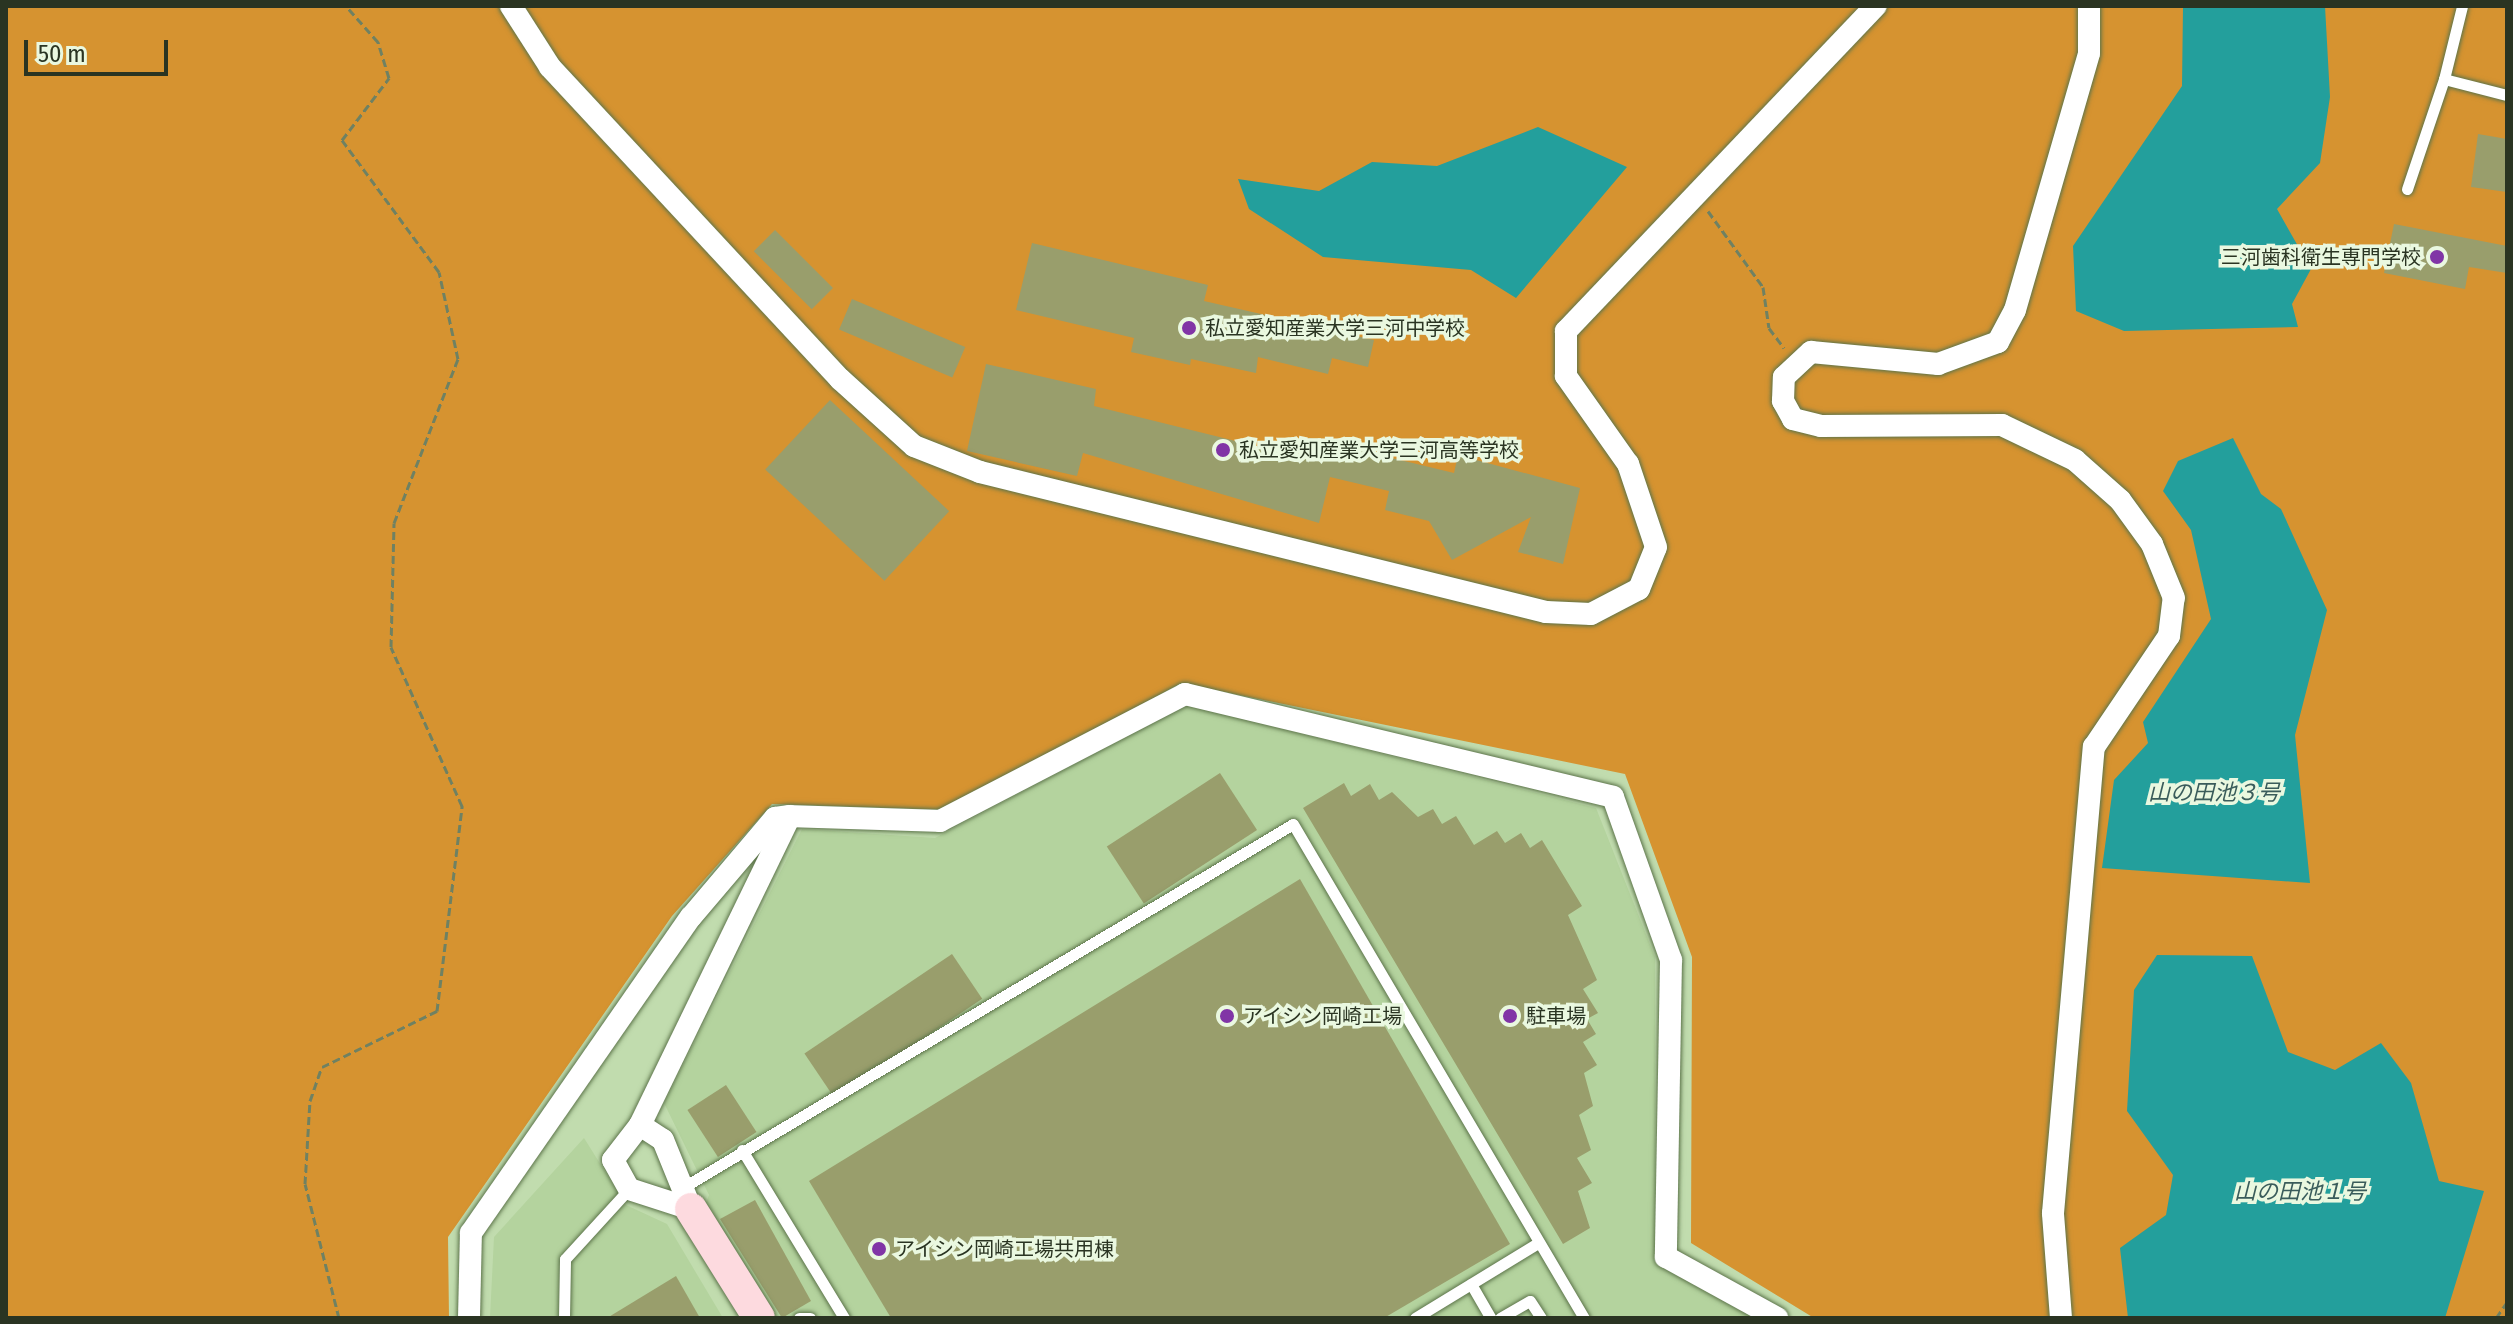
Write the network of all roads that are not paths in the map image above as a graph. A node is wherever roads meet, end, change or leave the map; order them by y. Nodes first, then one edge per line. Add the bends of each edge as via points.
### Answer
1 (511, 6) edge
2 (1876, 6) edge
3 (2089, 6) edge
4 (2462, 6) edge
5 (2444, 79) junction
6 (2507, 95) edge
7 (2407, 189) dead end
8 (790, 816) junction
9 (640, 1125) junction
10 (742, 1150) junction
11 (629, 1189) junction
12 (689, 1197) junction
13 (1538, 1243) junction
14 (1471, 1284) junction
15 (469, 1318) edge
16 (564, 1318) edge
17 (759, 1318) edge
18 (799, 1318) edge
19 (810, 1318) edge
20 (844, 1318) edge
21 (1415, 1318) edge
22 (1491, 1318) edge
23 (1500, 1318) edge
24 (1541, 1318) edge
25 (1584, 1318) edge
26 (1777, 1318) edge
27 (2061, 1318) edge

1 - 2 street via 550,67 840,379 914,446 980,472 1546,612 1591,614 1619,605 1650,572 1650,514 1628,464 1566,376 1566,331 1699,198
3 - 27 street via 2089,53 2015,310 1998,342 1938,364 1811,352 1794,360 1783,401 1793,419 1821,426 2002,425 2075,460 2120,500 2152,544 2174,598 2169,636 2094,747 2053,1213
4 - 5 lane
5 - 6 lane
5 - 7 lane
8 - 9 street
8 - 15 street via 775,818 691,917 471,1233
8 - 26 street via 940,821 1185,694 1613,797 1671,960 1666,1257
9 - 11 street via 613,1160
9 - 12 street via 663,1140
10 - 12 lane
10 - 13 lane via 1293,824
10 - 20 lane
11 - 12 street
11 - 16 lane via 565,1259
12 - 17 street
13 - 14 lane
13 - 25 lane
14 - 21 lane
14 - 22 lane
18 - 19 lane
23 - 24 lane via 1530,1301

